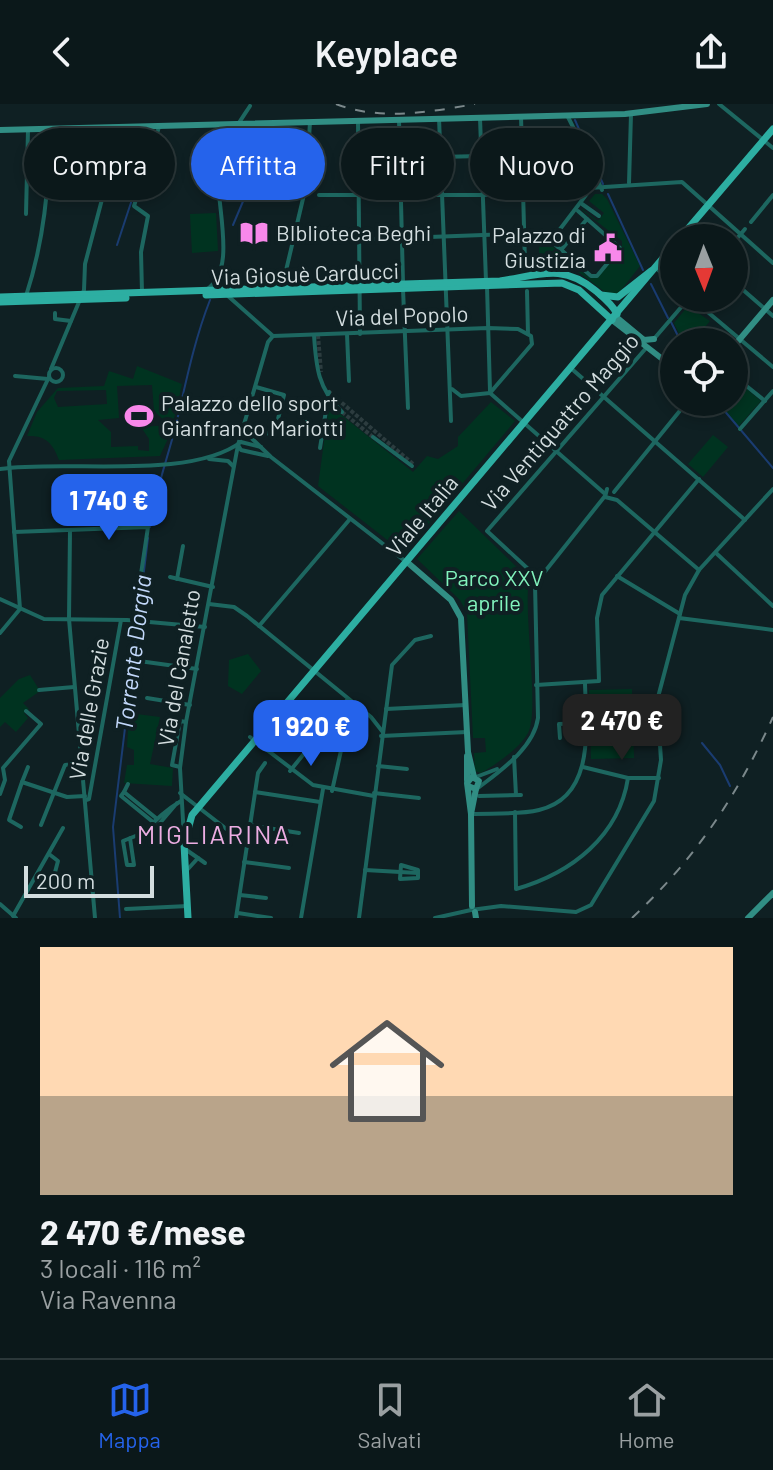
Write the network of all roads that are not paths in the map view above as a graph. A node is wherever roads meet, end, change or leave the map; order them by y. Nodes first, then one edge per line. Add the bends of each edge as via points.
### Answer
1 (707, 104) edge
2 (719, 104) edge
3 (250, 106) edge
4 (631, 114) junction
5 (567, 115) junction
6 (521, 116) junction
7 (439, 118) junction
8 (480, 118) junction
9 (399, 120) junction
10 (358, 121) junction
11 (310, 122) junction
12 (238, 124) junction
13 (254, 124) junction
14 (121, 127) junction
15 (160, 127) junction
16 (86, 128) edge
17 (254, 128) edge
18 (310, 128) edge
19 (358, 128) edge
20 (399, 128) edge
21 (439, 128) edge
22 (480, 128) edge
23 (522, 128) edge
24 (574, 128) edge
25 (773, 129) edge
26 (0, 130) edge
27 (24, 130) edge
28 (764, 140) junction
29 (773, 148) edge
30 (628, 184) junction
31 (603, 190) edge
32 (773, 195) edge
33 (26, 200) edge
34 (47, 200) edge
35 (303, 200) edge
36 (359, 200) edge
37 (401, 200) edge
38 (441, 200) edge
39 (483, 200) edge
40 (524, 200) edge
41 (584, 200) edge
42 (582, 204) junction
43 (709, 204) junction
44 (578, 211) junction
45 (26, 214) dead end
46 (599, 216) dead end
47 (587, 219) junction
48 (751, 222) dead end
49 (692, 224) edge
50 (728, 224) edge
51 (525, 233) junction
52 (485, 236) junction
53 (444, 237) junction
54 (402, 238) junction
55 (360, 239) junction
56 (551, 241) junction
57 (295, 242) junction
58 (748, 243) edge
59 (561, 250) junction
60 (660, 262) edge
61 (773, 263) edge
62 (654, 269) junction
63 (534, 274) junction
64 (660, 274) edge
65 (284, 279) dead end
66 (487, 284) junction
67 (446, 285) junction
68 (403, 286) junction
69 (361, 287) junction
70 (205, 290) junction
71 (527, 291) dead end
72 (142, 292) junction
73 (224, 294) junction
74 (600, 294) junction
75 (748, 294) edge
76 (26, 296) junction
77 (81, 297) junction
78 (0, 299) edge
79 (773, 300) edge
80 (765, 309) junction
81 (603, 310) junction
82 (678, 312) edge
83 (707, 312) edge
84 (55, 313) dead end
85 (773, 316) edge
86 (615, 317) junction
87 (71, 321) junction
88 (488, 328) junction
89 (727, 328) edge
90 (448, 330) junction
91 (748, 330) edge
92 (603, 331) junction
93 (405, 332) junction
94 (347, 334) junction
95 (360, 334) junction
96 (314, 335) junction
97 (530, 335) junction
98 (273, 336) junction
99 (654, 339) junction
100 (748, 345) edge
101 (646, 347) junction
102 (58, 355) junction
103 (660, 358) edge
104 (773, 367) edge
105 (51, 369) junction
106 (490, 370) junction
107 (573, 370) dead end
108 (62, 371) junction
109 (15, 376) dead end
110 (49, 378) junction
111 (501, 380) junction
112 (349, 381) dead end
113 (56, 382) junction
114 (255, 387) junction
115 (450, 387) junction
116 (748, 387) edge
117 (45, 390) junction
118 (773, 391) edge
119 (490, 393) junction
120 (327, 394) junction
121 (606, 396) junction
122 (765, 401) junction
123 (408, 408) dead end
124 (342, 412) tunnel mouth
125 (675, 416) edge
126 (305, 421) dead end
127 (451, 421) dead end
128 (525, 422) junction
129 (243, 428) junction
130 (323, 429) junction
131 (740, 429) dead end
132 (373, 437) tunnel mouth
133 (654, 440) junction
134 (238, 445) junction
135 (261, 447) junction
136 (320, 448) dead end
137 (558, 451) junction
138 (271, 457) junction
139 (202, 458) junction
140 (412, 466) dead end
141 (9, 468) junction
142 (233, 468) junction
143 (0, 469) edge
144 (699, 479) junction
145 (773, 489) edge
146 (610, 494) junction
147 (350, 519) junction
148 (745, 520) junction
149 (70, 530) junction
150 (14, 532) junction
151 (655, 532) junction
152 (183, 546) dead end
153 (716, 553) junction
154 (407, 562) junction
155 (699, 570) junction
156 (616, 576) junction
157 (170, 577) dead end
158 (538, 578) junction
159 (177, 579) junction
160 (213, 587) junction
161 (0, 599) edge
162 (209, 604) junction
163 (773, 606) edge
164 (20, 609) junction
165 (679, 616) junction
166 (69, 619) junction
167 (121, 620) junction
168 (134, 621) junction
169 (259, 626) junction
170 (205, 627) junction
171 (773, 630) edge
172 (0, 633) edge
173 (431, 636) dead end
174 (139, 661) dead end
175 (197, 669) junction
176 (313, 672) junction
177 (585, 683) junction
178 (536, 685) junction
179 (74, 687) junction
180 (39, 690) dead end
181 (147, 698) dead end
182 (348, 699) junction
183 (190, 705) junction
184 (466, 705) junction
185 (26, 711) dead end
186 (386, 711) junction
187 (371, 716) junction
188 (586, 723) junction
189 (322, 731) junction
190 (467, 732) junction
191 (382, 733) junction
192 (344, 737) junction
193 (560, 738) dead end
194 (252, 739) junction
195 (352, 739) dead end
196 (514, 757) junction
197 (83, 763) junction
198 (265, 763) dead end
199 (378, 766) junction
200 (28, 767) dead end
201 (583, 767) junction
202 (499, 768) junction
203 (407, 769) dead end
204 (290, 771) junction
205 (628, 778) junction
206 (659, 778) junction
207 (471, 780) junction
208 (22, 782) junction
209 (128, 784) dead end
210 (323, 789) junction
211 (332, 791) junction
212 (477, 791) junction
213 (255, 792) junction
214 (180, 793) junction
215 (0, 794) edge
216 (54, 794) junction
217 (374, 794) junction
218 (85, 798) junction
219 (419, 798) dead end
220 (179, 802) junction
221 (321, 802) junction
222 (197, 807) junction
223 (515, 812) junction
224 (471, 814) junction
225 (154, 820) junction
226 (41, 825) dead end
227 (250, 825) junction
228 (21, 827) dead end
229 (63, 828) dead end
230 (143, 833) junction
231 (299, 833) dead end
232 (130, 838) junction
233 (247, 845) junction
234 (184, 846) junction
235 (49, 854) junction
236 (198, 858) junction
237 (244, 862) junction
238 (205, 863) dead end
239 (289, 868) dead end
240 (186, 870) junction
241 (365, 870) junction
242 (419, 873) dead end
243 (54, 876) dead end
244 (773, 893) edge
245 (240, 895) junction
246 (266, 898) dead end
247 (0, 904) edge
248 (188, 906) junction
249 (126, 909) dead end
250 (476, 911) edge
251 (236, 915) edge
252 (14, 917) edge
253 (95, 918) edge
254 (188, 918) edge
255 (271, 918) edge
256 (301, 918) edge
257 (359, 918) edge
258 (435, 918) edge
259 (748, 918) edge

1 - 4 main road
2 - 28 street
3 - 12 street
4 - 5 main road
4 - 30 street
5 - 6 main road
5 - 24 street
6 - 8 main road
6 - 23 street
7 - 8 main road
7 - 9 main road
7 - 21 street
8 - 22 street
9 - 10 main road
9 - 20 street
10 - 11 main road
10 - 19 street
11 - 13 main road
11 - 18 street
12 - 13 main road
12 - 15 main road
12 - 70 street via 219,164 224,253 212,286
13 - 17 street
14 - 15 main road
14 - 16 main road
14 - 77 street
15 - 72 street via 134,206 148,216 141,252
25 - 28 main road
26 - 27 main road
28 - 29 street
28 - 43 main road
30 - 31 street
30 - 43 street via 682,182
32 - 48 street
33 - 45 street
34 - 76 street
35 - 57 street
36 - 55 street
37 - 54 street
38 - 53 street
39 - 52 street
40 - 51 street
41 - 42 street
42 - 44 street
42 - 46 street
43 - 49 main road
43 - 50 street
44 - 47 street
44 - 56 street
47 - 59 street
47 - 59 street via 619,250 594,278
51 - 52 street
51 - 56 street via 539,233
51 - 63 street via 526,267
52 - 53 street
52 - 66 street
53 - 54 street
53 - 67 street
54 - 55 street
54 - 68 street
55 - 57 street
55 - 69 street
56 - 59 street
57 - 65 street
58 - 61 street
60 - 62 main road, Viale Italia
62 - 64 street
62 - 74 main road via 618,297
62 - 86 main road, Viale Italia
63 - 66 main road, Via Giosuè Carducci
63 - 74 main road, Via Giosuè Carducci via 575,275
66 - 67 main road, Via Giosuè Carducci
66 - 81 main road, Via Giosuè Carducci via 568,284
66 - 88 street
67 - 68 main road, Via Giosuè Carducci
67 - 90 street
68 - 69 main road, Via Giosuè Carducci
68 - 93 street
69 - 70 main road, Via Giosuè Carducci
69 - 73 main road, Via Giosuè Carducci
69 - 95 street
70 - 72 main road, Via Giosuè Carducci
71 - 97 street
72 - 77 main road, Via Giosuè Carducci
73 - 77 main road, Via Giosuè Carducci
73 - 98 street
74 - 86 main road, Via Giosuè Carducci
75 - 80 street
76 - 77 main road, Via Giosuè Carducci
76 - 78 main road, Via Giosuè Carducci
77 - 78 main road, Via Giosuè Carducci
77 - 87 street
79 - 80 main road
80 - 85 street
80 - 91 main road
81 - 86 main road, Via Giosuè Carducci
81 - 92 main road
82 - 99 street, Via Ventiquattro Maggio
83 - 89 street
84 - 87 street via 55,319
86 - 92 main road, Viale Italia
86 - 99 main road via 644,340
86 - 101 main road
87 - 102 street
88 - 90 street, Via del Popolo
88 - 97 street, Via del Popolo
88 - 106 street
90 - 93 street, Via del Popolo
90 - 115 street
92 - 128 main road, Viale Italia
93 - 95 street, Via del Popolo
93 - 123 street
94 - 95 street, Via del Popolo
94 - 96 street, Via del Popolo
94 - 112 street
96 - 98 street, Via del Popolo
96 - 120 street via 317,375
97 - 111 street via 532,344
98 - 114 street, Via del Canaletto
99 - 101 street, Via Ventiquattro Maggio
100 - 104 street
101 - 103 main road
101 - 121 street, Via Ventiquattro Maggio
102 - 105 street
102 - 108 street
105 - 108 street
105 - 110 street
106 - 111 street
106 - 119 street
107 - 121 street
108 - 113 street
109 - 110 street
110 - 113 street
110 - 117 street
111 - 119 street
113 - 117 street
114 - 129 street, Via del Canaletto
114 - 129 street via 284,395 274,435
115 - 119 street via 461,396
115 - 127 street
116 - 122 street
117 - 141 street
118 - 122 street
119 - 128 street
120 - 124 street
120 - 130 street
121 - 133 street
121 - 137 street, Via Ventiquattro Maggio
122 - 131 street
125 - 133 street
126 - 130 street via 306,427
128 - 137 street
128 - 154 main road, Viale Italia
129 - 134 street, Via del Canaletto
129 - 135 street
130 - 136 street
132 - 140 street
133 - 144 street
133 - 146 street
134 - 135 street
134 - 138 street
134 - 139 street
134 - 142 street, Via del Canaletto
135 - 138 street
137 - 146 street
137 - 158 street, Via Ventiquattro Maggio via 487,531
138 - 147 street
139 - 141 street
139 - 142 street via 224,459
141 - 143 street
141 - 150 street
142 - 160 street, Via del Canaletto
144 - 148 street
144 - 151 street
145 - 148 street
146 - 151 street
146 - 158 street
147 - 154 street
147 - 169 street
148 - 153 street
149 - 150 street
149 - 166 street
149 - 168 street via 148,527
150 - 164 street
151 - 155 street
151 - 156 street
152 - 159 street
153 - 155 street
153 - 163 street
154 - 176 main road, Viale Italia
154 - 184 main road via 458,611
155 - 165 street
156 - 165 street
156 - 177 street via 597,609 599,681
157 - 159 street
158 - 178 street via 533,600
159 - 160 street
160 - 162 street, Via del Canaletto
161 - 164 street
162 - 169 street via 234,607
162 - 170 street, Via del Canaletto
164 - 166 street via 44,619
164 - 172 street
165 - 171 street
165 - 206 street via 657,701
166 - 167 street
166 - 179 street
167 - 168 street
167 - 218 street, Via delle Grazie via 89,799
168 - 170 street
169 - 176 street
170 - 175 street, Via del Canaletto
173 - 186 street via 415,640 393,660
174 - 175 street
175 - 183 street, Via del Canaletto
176 - 182 street
176 - 194 main road, Viale Italia
177 - 178 street
177 - 188 street
178 - 196 street via 535,734
179 - 180 street
179 - 197 street
181 - 183 street
182 - 187 street
182 - 189 street
183 - 214 street, Via del Canaletto via 186,722 180,721 172,765 180,767
184 - 186 street
184 - 190 main road
185 - 215 street via 41,724 3,768
186 - 187 street
186 - 191 street
187 - 191 street
188 - 193 street via 559,724
188 - 201 street
189 - 192 street
189 - 204 street
190 - 191 street
190 - 207 main road
191 - 199 street
192 - 195 street
192 - 211 street
194 - 204 street
194 - 222 main road, Viale Italia
196 - 202 street
196 - 212 street via 518,795
197 - 216 street via 65,765
197 - 218 street
198 - 213 street
199 - 203 street
199 - 217 street
200 - 208 street
201 - 205 street
201 - 223 street via 562,797 541,810
202 - 207 street
202 - 212 street
204 - 210 street
205 - 206 street
205 - 223 street via 624,803 602,838 567,865 516,889
206 - 250 street via 654,801 591,905 576,912
207 - 212 main road
207 - 212 main road
207 - 224 main road
208 - 216 street
208 - 228 street via 9,820
209 - 225 street via 124,792
210 - 211 street
210 - 221 street
211 - 217 street
212 - 224 main road
213 - 221 street
213 - 227 street
214 - 220 street, Via del Canaletto
214 - 222 street
216 - 218 street
216 - 226 street
217 - 219 street
217 - 241 street
218 - 253 street
220 - 225 street
220 - 230 street via 148,837
220 - 234 street, Via del Canaletto
221 - 256 street
222 - 233 street
222 - 234 main road via 187,824
223 - 224 street
224 - 250 main road
225 - 230 street
227 - 231 street
227 - 233 street
229 - 235 street
230 - 232 street
232 - 232 street via 123,841 127,865 134,865
233 - 237 street
234 - 236 street
234 - 240 main road, Via del Canaletto
235 - 243 street via 58,861
235 - 252 street
236 - 238 street
236 - 240 street
237 - 239 street
237 - 245 street
240 - 248 main road, Via del Canaletto
241 - 242 street
241 - 257 street
244 - 259 main road
245 - 246 street
245 - 251 street
247 - 252 street
248 - 249 street
248 - 254 main road, Via del Canaletto
250 - 258 street
251 - 255 street

